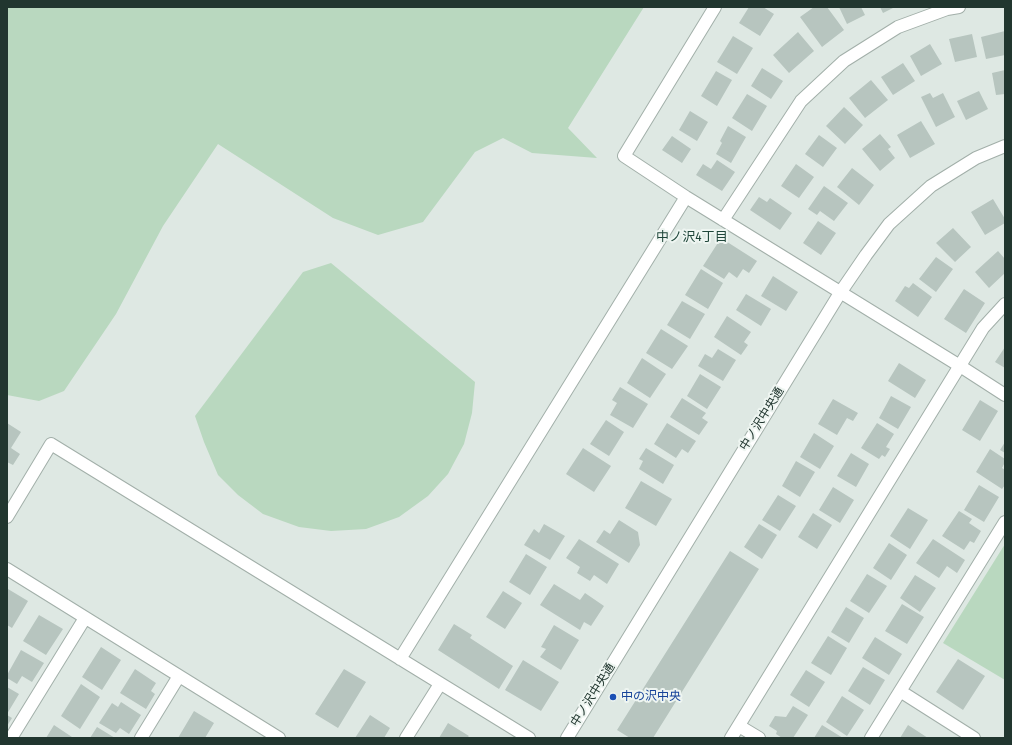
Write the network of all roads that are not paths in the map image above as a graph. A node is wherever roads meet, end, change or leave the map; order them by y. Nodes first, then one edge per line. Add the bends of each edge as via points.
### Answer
1 (715, 7) edge
2 (959, 7) edge
3 (1005, 146) edge
4 (686, 197) junction
5 (723, 220) junction
6 (840, 293) junction
7 (1005, 304) edge
8 (960, 366) junction
9 (1005, 395) edge
10 (7, 518) edge
11 (1005, 522) edge
12 (7, 569) edge
13 (85, 618) junction
14 (400, 659) junction
15 (179, 676) junction
16 (440, 684) junction
17 (900, 691) junction
18 (739, 726) junction
19 (277, 737) edge
20 (11, 738) edge
21 (141, 738) edge
22 (406, 738) edge
23 (529, 738) edge
24 (567, 738) edge
25 (731, 738) edge
26 (759, 738) edge
27 (871, 738) edge
28 (974, 738) edge

1 - 4 street via 624,156
2 - 5 street via 898,27 844,61 801,101
3 - 6 street, 中ノ沢中央通 via 976,158 931,186 889,224
4 - 5 street
4 - 14 street
5 - 6 street
6 - 8 street
6 - 24 street, 中ノ沢中央通
7 - 8 street via 983,328
8 - 9 street
8 - 18 street
10 - 14 street via 51,444
11 - 17 street
12 - 13 street
13 - 15 street
13 - 20 street
14 - 16 street
15 - 19 street
15 - 21 street
16 - 22 street
16 - 23 street
17 - 27 street
17 - 28 street
18 - 25 street
18 - 26 street

